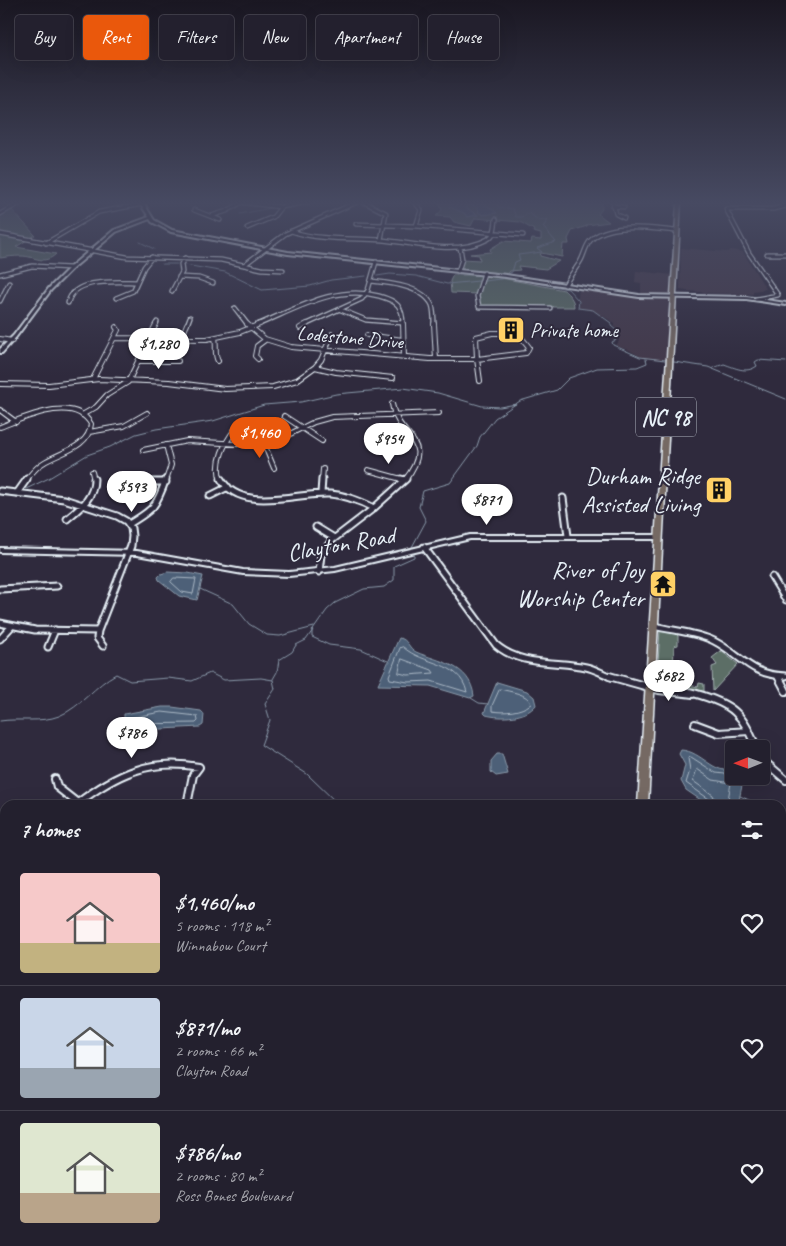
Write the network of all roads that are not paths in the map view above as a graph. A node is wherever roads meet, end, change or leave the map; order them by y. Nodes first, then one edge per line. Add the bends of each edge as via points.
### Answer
1 (80, 260) edge
2 (150, 260) edge
3 (184, 260) edge
4 (223, 260) edge
5 (250, 260) edge
6 (360, 260) edge
7 (462, 260) edge
8 (582, 260) edge
9 (675, 260) edge
10 (754, 260) edge
11 (376, 262) junction
12 (244, 265) junction
13 (71, 268) junction
14 (283, 270) dead end
15 (458, 271) junction
16 (484, 273) junction
17 (0, 274) edge
18 (178, 277) junction
19 (371, 281) junction
20 (137, 282) junction
21 (9, 283) dead end
22 (213, 283) dead end
23 (565, 285) junction
24 (172, 291) dead end
25 (367, 294) junction
26 (673, 297) junction
27 (116, 298) dead end
28 (756, 299) junction
29 (0, 300) edge
30 (68, 303) dead end
31 (786, 304) edge
32 (234, 308) dead end
33 (550, 308) dead end
34 (340, 310) junction
35 (190, 317) dead end
36 (157, 322) dead end
37 (403, 324) junction
38 (116, 327) dead end
39 (250, 328) junction
40 (300, 328) dead end
41 (332, 334) dead end
42 (367, 335) dead end
43 (114, 338) junction
44 (150, 338) junction
45 (215, 338) junction
46 (0, 339) edge
47 (181, 339) junction
48 (12, 340) junction
49 (265, 340) junction
50 (403, 340) junction
51 (325, 350) junction
52 (0, 352) edge
53 (404, 357) junction
54 (258, 359) dead end
55 (436, 359) junction
56 (477, 359) junction
57 (139, 361) junction
58 (178, 361) dead end
59 (218, 361) dead end
60 (315, 368) junction
61 (393, 378) dead end
62 (92, 379) junction
63 (130, 380) junction
64 (480, 381) dead end
65 (0, 384) edge
66 (392, 404) dead end
67 (0, 410) edge
68 (147, 413) dead end
69 (439, 413) dead end
70 (82, 415) junction
71 (393, 415) junction
72 (284, 416) dead end
73 (16, 422) junction
74 (0, 427) edge
75 (236, 428) dead end
76 (300, 428) junction
77 (89, 432) junction
78 (412, 438) junction
79 (322, 441) dead end
80 (372, 441) dead end
81 (226, 444) junction
82 (264, 444) junction
83 (166, 445) junction
84 (143, 450) dead end
85 (274, 468) dead end
86 (323, 469) dead end
87 (368, 470) dead end
88 (92, 472) dead end
89 (405, 480) junction
90 (140, 482) dead end
91 (166, 482) junction
92 (228, 487) junction
93 (0, 491) edge
94 (17, 493) junction
95 (321, 493) junction
96 (210, 496) dead end
97 (564, 498) dead end
98 (83, 504) junction
99 (374, 508) junction
100 (67, 519) dead end
101 (129, 524) junction
102 (316, 527) dead end
103 (568, 536) junction
104 (659, 537) junction
105 (334, 538) junction
106 (424, 547) junction
107 (0, 550) edge
108 (129, 552) junction
109 (319, 572) junction
110 (772, 577) dead end
111 (57, 586) dead end
112 (0, 589) edge
113 (786, 600) edge
114 (0, 623) edge
115 (654, 626) junction
116 (11, 627) junction
117 (55, 630) junction
118 (98, 631) junction
119 (0, 639) edge
120 (103, 646) dead end
121 (48, 647) dead end
122 (778, 676) junction
123 (786, 676) edge
124 (650, 686) junction
125 (786, 691) edge
126 (695, 724) dead end
127 (749, 731) junction
128 (753, 740) edge
129 (770, 766) edge
130 (54, 779) dead end
131 (786, 780) edge
132 (74, 800) edge
133 (84, 800) edge
134 (189, 800) edge
135 (642, 800) edge

1 - 13 street
2 - 20 street
3 - 18 street
4 - 12 street
5 - 12 street
6 - 11 street
7 - 15 street
8 - 23 street
9 - 26 highway, NC 98
10 - 28 street via 778,295
11 - 15 street
11 - 19 street
12 - 14 street
13 - 17 street via 32,266
13 - 48 street via 50,289
15 - 16 street
16 - 23 street
16 - 33 street via 477,296 479,307
18 - 22 street via 199,278
18 - 24 street
19 - 25 street
19 - 55 street via 398,285 430,302
20 - 27 street via 131,292
20 - 30 street via 86,285 73,292
21 - 29 street
23 - 26 street via 640,296
25 - 34 street
25 - 37 street via 382,296 399,306 403,312
25 - 39 street via 334,295
26 - 28 street
26 - 104 highway, NC 98
28 - 31 street
32 - 39 street, Lodestone Drive
34 - 37 street via 366,320
34 - 40 street
35 - 47 street
36 - 44 street
37 - 50 street
38 - 43 street via 118,330
39 - 45 street
39 - 49 street, Lodestone Drive
41 - 51 street
42 - 50 street
43 - 44 street
43 - 62 street
44 - 47 street
44 - 57 street
45 - 47 street
45 - 59 street
46 - 48 street
48 - 52 street
49 - 51 street, Lodestone Drive via 284,346
49 - 54 street via 256,347
50 - 53 street
51 - 53 street, Lodestone Drive
51 - 60 street
53 - 55 street, Lodestone Drive
55 - 56 street, Lodestone Drive
56 - 56 street, Lodestone Drive via 522,354 529,349 516,334 483,334 475,338
56 - 64 street, Lodestone Drive
57 - 58 street
57 - 63 street
60 - 61 street
60 - 63 street via 289,383 252,389
62 - 63 street
62 - 65 street via 55,385
63 - 70 street
66 - 71 street
67 - 73 street
68 - 77 street via 124,426
69 - 71 street
70 - 73 street via 70,410 52,410
70 - 77 street via 89,422
71 - 76 street via 332,416
71 - 78 street
72 - 76 street
73 - 74 street
75 - 81 street
76 - 79 street
76 - 82 street
77 - 94 street via 78,445 37,468
78 - 80 street
78 - 89 street via 418,458
81 - 82 street
81 - 83 street via 187,441
81 - 92 street via 219,472
82 - 85 street
83 - 84 street
83 - 91 street via 171,465
86 - 95 street
87 - 89 street
88 - 98 street via 95,486
89 - 99 street
90 - 91 street
91 - 101 street via 151,511
92 - 95 street via 242,495 262,499
92 - 96 street
93 - 94 street
94 - 98 street
95 - 99 street via 352,498
97 - 103 street
98 - 100 street
98 - 101 street via 117,516
99 - 105 street
101 - 108 street via 133,536
102 - 105 street
103 - 104 street, Clayton Road
103 - 106 street, Clayton Road via 470,537
104 - 115 highway, NC 98
105 - 109 street via 321,555
106 - 109 street, Clayton Road
106 - 124 street via 505,654 588,667 615,679
107 - 108 street, Clayton Road
108 - 109 street, Clayton Road via 263,574
108 - 118 street
110 - 113 street
111 - 112 street
114 - 116 street
115 - 122 street via 714,640 751,668
115 - 124 highway, NC 98
116 - 117 street
116 - 119 street
117 - 118 street
117 - 121 street
118 - 120 street via 97,638
122 - 123 street
122 - 125 street
124 - 127 street via 728,705
124 - 135 highway, NC 98
126 - 127 street via 719,733
127 - 128 street
129 - 131 street
130 - 132 street via 57,787
133 - 134 street via 106,782 138,768 186,764 199,767 193,775

